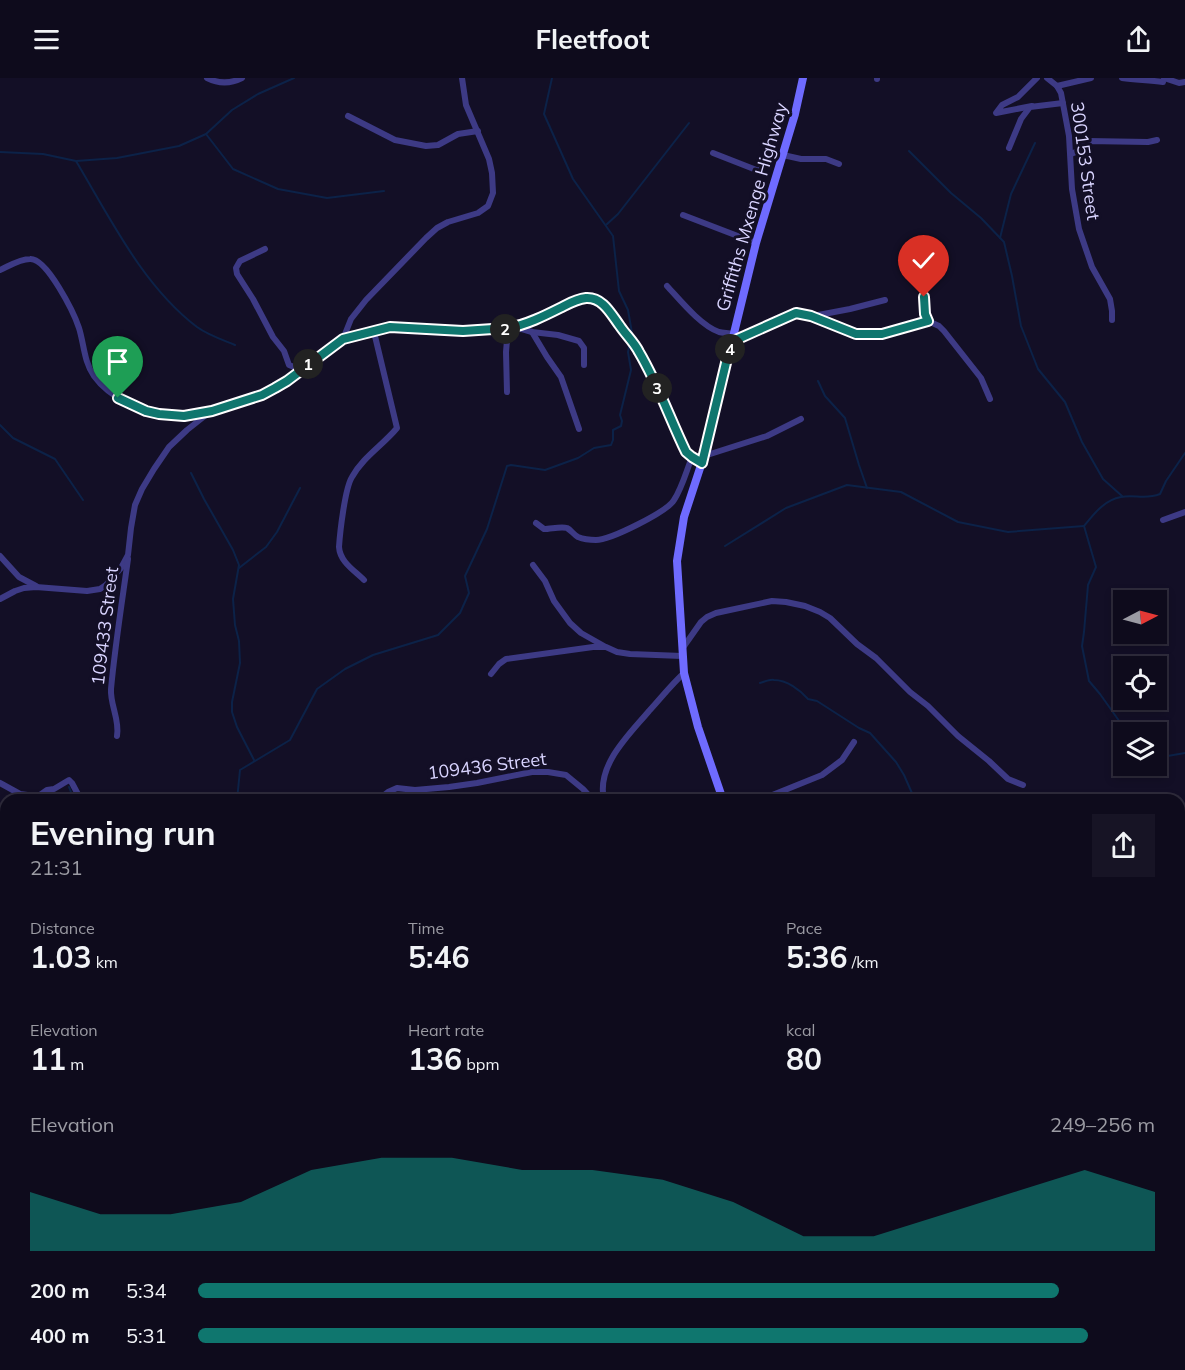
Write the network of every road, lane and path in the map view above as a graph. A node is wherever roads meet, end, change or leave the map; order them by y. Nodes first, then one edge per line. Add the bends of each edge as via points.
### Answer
1 (207, 78) edge
2 (242, 78) edge
3 (462, 78) edge
4 (803, 78) edge
5 (1037, 78) edge
6 (1047, 78) edge
7 (1091, 78) edge
8 (1122, 78) edge
9 (1161, 80) edge
10 (1185, 82) edge
11 (1057, 86) junction
12 (1063, 102) junction
13 (1032, 106) junction
14 (348, 116) dead end
15 (478, 131) junction
16 (1157, 140) dead end
17 (1009, 148) dead end
18 (713, 153) dead end
19 (1071, 154) junction
20 (783, 155) junction
21 (839, 164) dead end
22 (683, 215) dead end
23 (756, 243) junction
24 (265, 249) dead end
25 (924, 269) dead end
26 (0, 270) edge
27 (667, 286) dead end
28 (885, 300) dead end
29 (811, 316) junction
30 (1112, 320) dead end
31 (928, 321) junction
32 (512, 328) junction
33 (374, 332) junction
34 (532, 332) junction
35 (732, 338) junction
36 (343, 339) junction
37 (323, 353) junction
38 (584, 365) dead end
39 (507, 392) dead end
40 (990, 399) dead end
41 (212, 411) junction
42 (801, 419) dead end
43 (579, 429) dead end
44 (692, 457) junction
45 (703, 459) junction
46 (1185, 512) edge
47 (1163, 520) dead end
48 (536, 523) dead end
49 (128, 555) junction
50 (0, 556) edge
51 (533, 566) dead end
52 (364, 580) dead end
53 (36, 587) junction
54 (0, 599) edge
55 (606, 647) junction
56 (682, 653) junction
57 (684, 673) junction
58 (491, 675) dead end
59 (117, 736) dead end
60 (854, 742) dead end
61 (0, 783) edge
62 (1023, 785) dead end
63 (20, 794) edge
64 (47, 794) edge
65 (78, 794) edge
66 (386, 794) edge
67 (588, 794) edge
68 (603, 794) edge
69 (721, 794) edge
70 (775, 794) edge

1 - 2 street via 221,83
3 - 15 street via 466,105
4 - 20 street, Griffiths Mxenge Highway
5 - 13 street via 996,113
6 - 11 street, 300153 Street
7 - 11 street
8 - 9 street
9 - 10 street
11 - 12 street, 300153 Street
12 - 13 street
12 - 19 street, 300153 Street
13 - 17 street
14 - 15 street via 395,140 426,146
15 - 36 street via 492,173 493,193 488,206 448,222 426,238 366,300 351,319
16 - 19 street via 1088,141
18 - 20 street via 759,171 768,161
19 - 30 street, 300153 Street via 1079,228 1092,267 1110,300
20 - 21 street
20 - 23 street, Griffiths Mxenge Highway
22 - 23 street
23 - 35 street, Griffiths Mxenge Highway
24 - 37 street via 240,261 237,274 289,365 297,366
25 - 31 street
26 - 41 street via 28,259 43,265 53,276 78,325 89,369 118,398 159,414 184,416
27 - 35 street via 709,327
28 - 29 street
29 - 31 street via 856,334 882,334
29 - 35 street via 796,313
31 - 40 street via 944,331 976,371
32 - 33 street via 463,331 390,327
32 - 34 street
32 - 39 street via 505,359
32 - 44 street via 574,300 602,303 631,338 686,452
33 - 36 street
33 - 52 street via 397,428 351,477 347,492 339,552
34 - 38 street via 579,341 584,348
34 - 43 street via 561,377
35 - 45 street, Griffiths Mxenge Highway
36 - 37 street
37 - 41 street via 262,395
41 - 49 street, 109433 Street via 169,447 142,489 135,505
42 - 45 street
44 - 45 street
44 - 48 street via 669,506 613,536 596,540 577,537 564,527 544,529
45 - 56 street, Griffiths Mxenge Highway via 684,517 677,561
46 - 47 street
49 - 53 street via 100,589
49 - 59 street, 109433 Street via 111,692
50 - 53 street via 19,577
51 - 55 street via 576,630
53 - 54 street
55 - 56 street via 630,654
55 - 58 street via 506,659
56 - 57 street, Griffiths Mxenge Highway
56 - 62 street via 701,622 716,613 772,601 805,606 830,618 958,736 1008,779
57 - 68 street via 617,748 604,778
57 - 69 street, Griffiths Mxenge Highway
60 - 70 street via 842,760 822,775
61 - 63 street
64 - 65 street via 69,780
66 - 67 street, 109436 Street via 397,788 449,788 548,772 566,775

